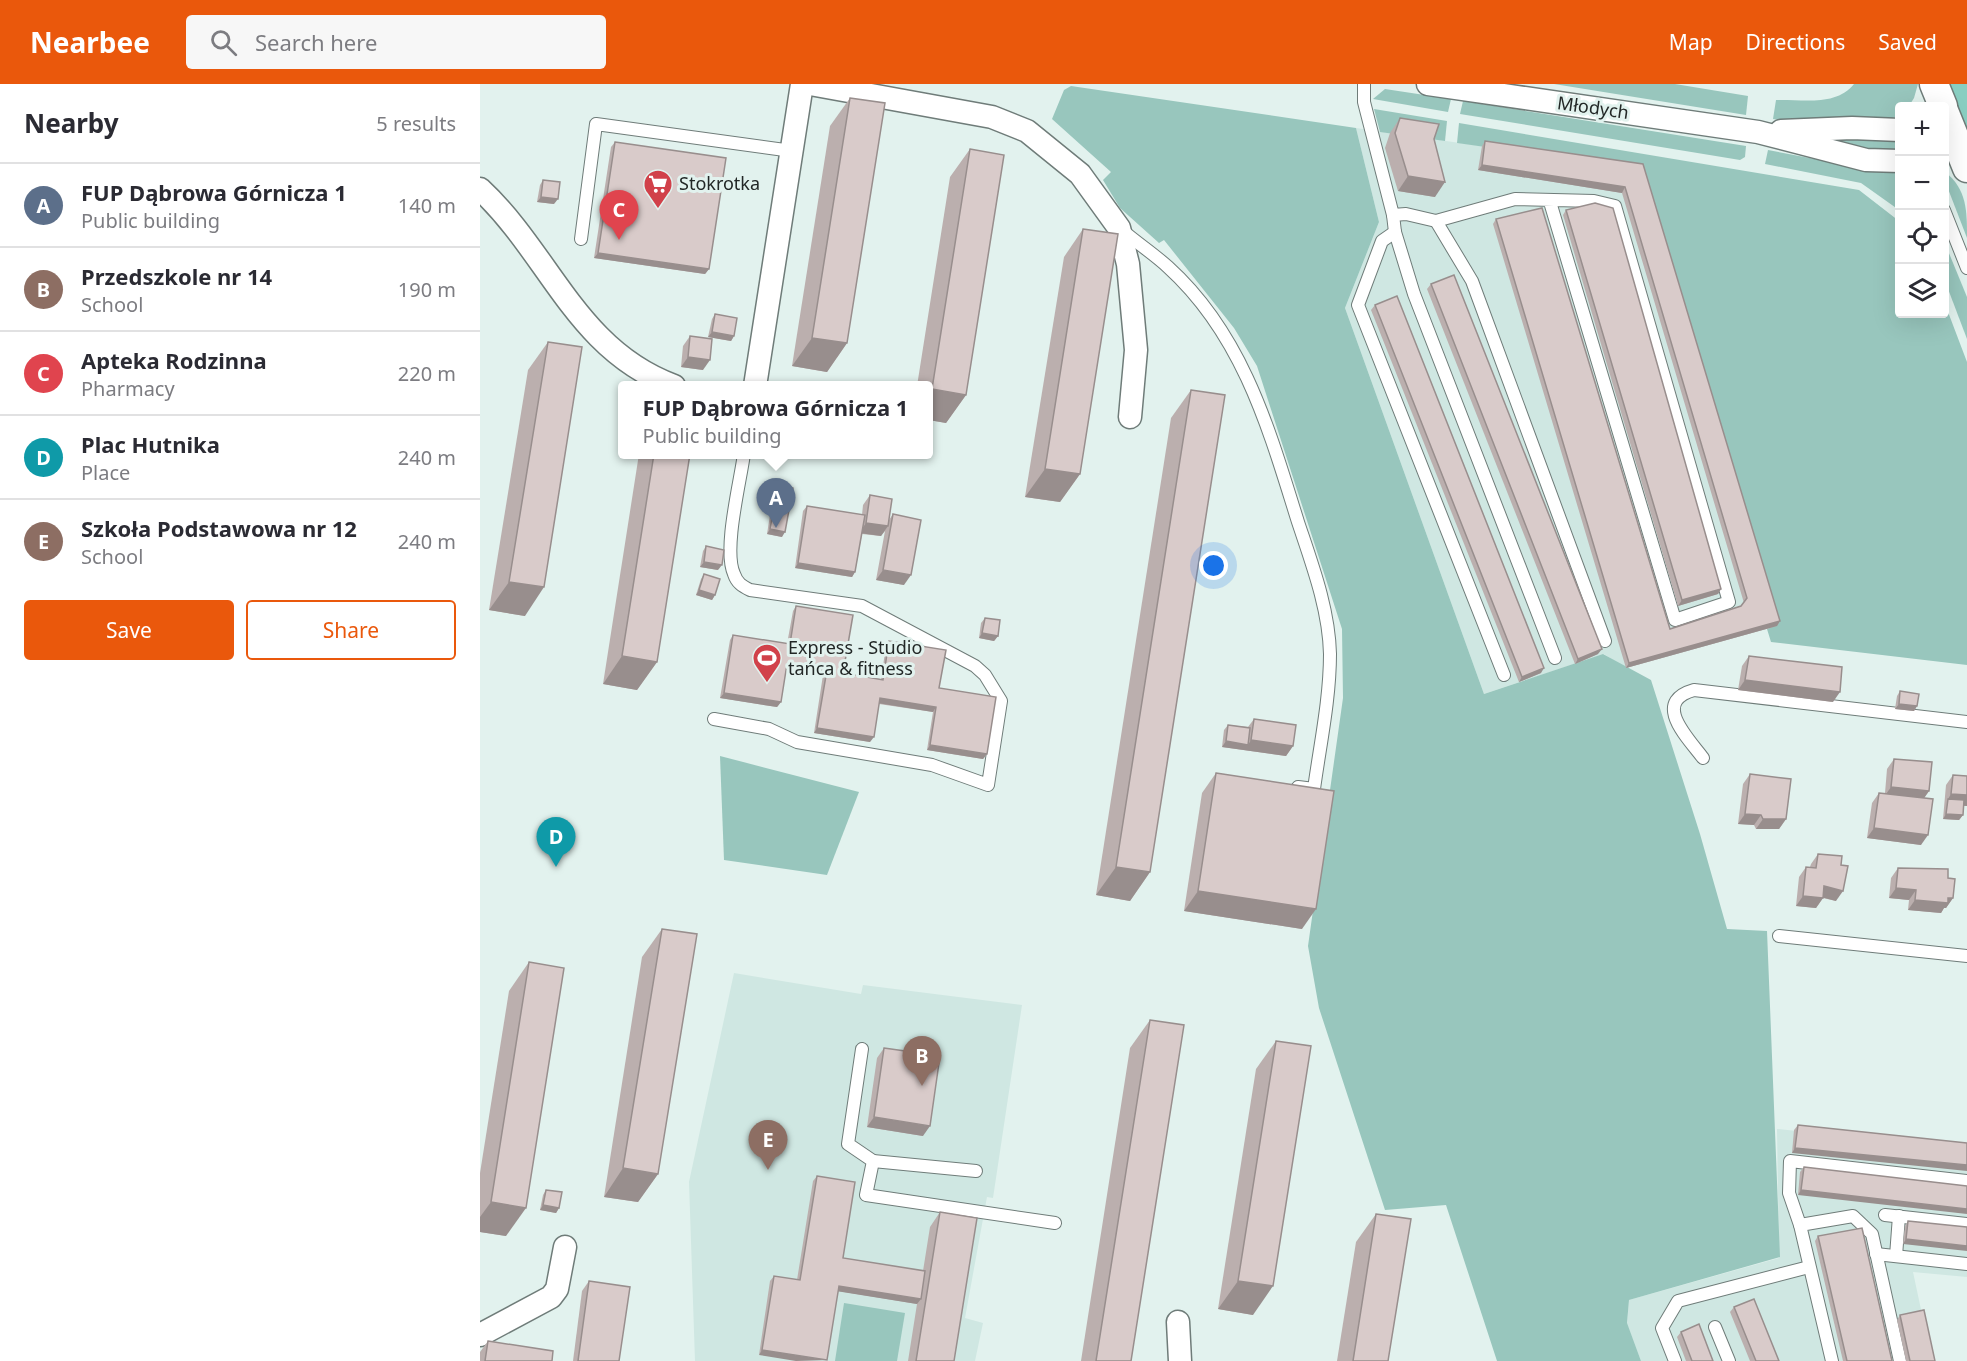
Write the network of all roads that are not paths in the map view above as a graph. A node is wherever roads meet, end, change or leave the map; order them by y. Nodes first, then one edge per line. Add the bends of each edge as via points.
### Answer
1 (802, 84) edge
2 (810, 84) edge
3 (1364, 84) edge
4 (1428, 84) edge
5 (1934, 84) edge
6 (1939, 102) edge
7 (1895, 130) edge
8 (1949, 130) edge
9 (1758, 132) junction
10 (792, 151) junction
11 (1895, 161) edge
12 (1967, 168) edge
13 (480, 189) edge
14 (1550, 202) junction
15 (1393, 214) junction
16 (1436, 221) junction
17 (1949, 223) edge
18 (1119, 228) junction
19 (1395, 232) junction
20 (582, 239) dead end
21 (1967, 268) edge
22 (664, 381) edge
23 (755, 381) edge
24 (1130, 417) dead end
25 (743, 459) edge
26 (1605, 641) dead end
27 (1556, 658) dead end
28 (1504, 675) dead end
29 (714, 720) dead end
30 (1967, 722) edge
31 (1703, 758) dead end
32 (1290, 786) edge
33 (1779, 936) dead end
34 (1967, 956) edge
35 (862, 1049) dead end
36 (873, 1161) junction
37 (976, 1172) dead end
38 (1967, 1181) edge
39 (1885, 1215) dead end
40 (1899, 1216) junction
41 (1055, 1223) dead end
42 (1967, 1224) edge
43 (1800, 1225) junction
44 (565, 1246) dead end
45 (1876, 1254) junction
46 (1896, 1256) junction
47 (1967, 1264) edge
48 (1809, 1267) junction
49 (1178, 1323) dead end
50 (1715, 1327) dead end
51 (480, 1335) edge
52 (1180, 1361) edge
53 (1675, 1361) edge
54 (1729, 1361) edge
55 (1832, 1361) edge
56 (1900, 1361) edge

1 - 10 street
2 - 18 street via 993,117 1027,131 1080,174
3 - 15 lane via 1364,102
4 - 9 street, Młodych
5 - 6 street
7 - 9 street, Młodych
8 - 12 street
9 - 11 street, Młodych via 1866,160
10 - 20 lane via 596,124
10 - 23 street
13 - 22 street via 583,320 632,366
14 - 14 lane via 1594,201 1615,206 1729,602 1675,620
14 - 16 lane via 1515,199
15 - 16 lane
15 - 19 lane
16 - 26 lane via 1472,282
17 - 21 lane
18 - 24 street via 1135,317
18 - 32 lane via 1169,268 1210,315 1244,366 1267,424 1321,595 1330,653 1314,789
19 - 27 lane via 1414,294
19 - 28 lane via 1382,241 1358,305
25 - 29 lane via 729,550 733,573 740,585 750,590 862,606 975,666 1001,700 988,785 932,765 797,742 769,729
30 - 31 lane via 1694,690 1678,696 1674,713
33 - 34 lane
35 - 36 lane via 848,1143
36 - 37 lane
36 - 41 lane via 866,1195
38 - 43 lane via 1790,1161 1789,1193
39 - 40 lane
40 - 42 lane
40 - 46 lane
43 - 45 lane via 1853,1216 1872,1234
43 - 48 lane
44 - 51 street via 558,1288 551,1297
45 - 46 lane
45 - 56 lane
46 - 47 lane
48 - 53 lane via 1678,1301 1662,1328
48 - 55 lane
49 - 52 street
50 - 54 lane

